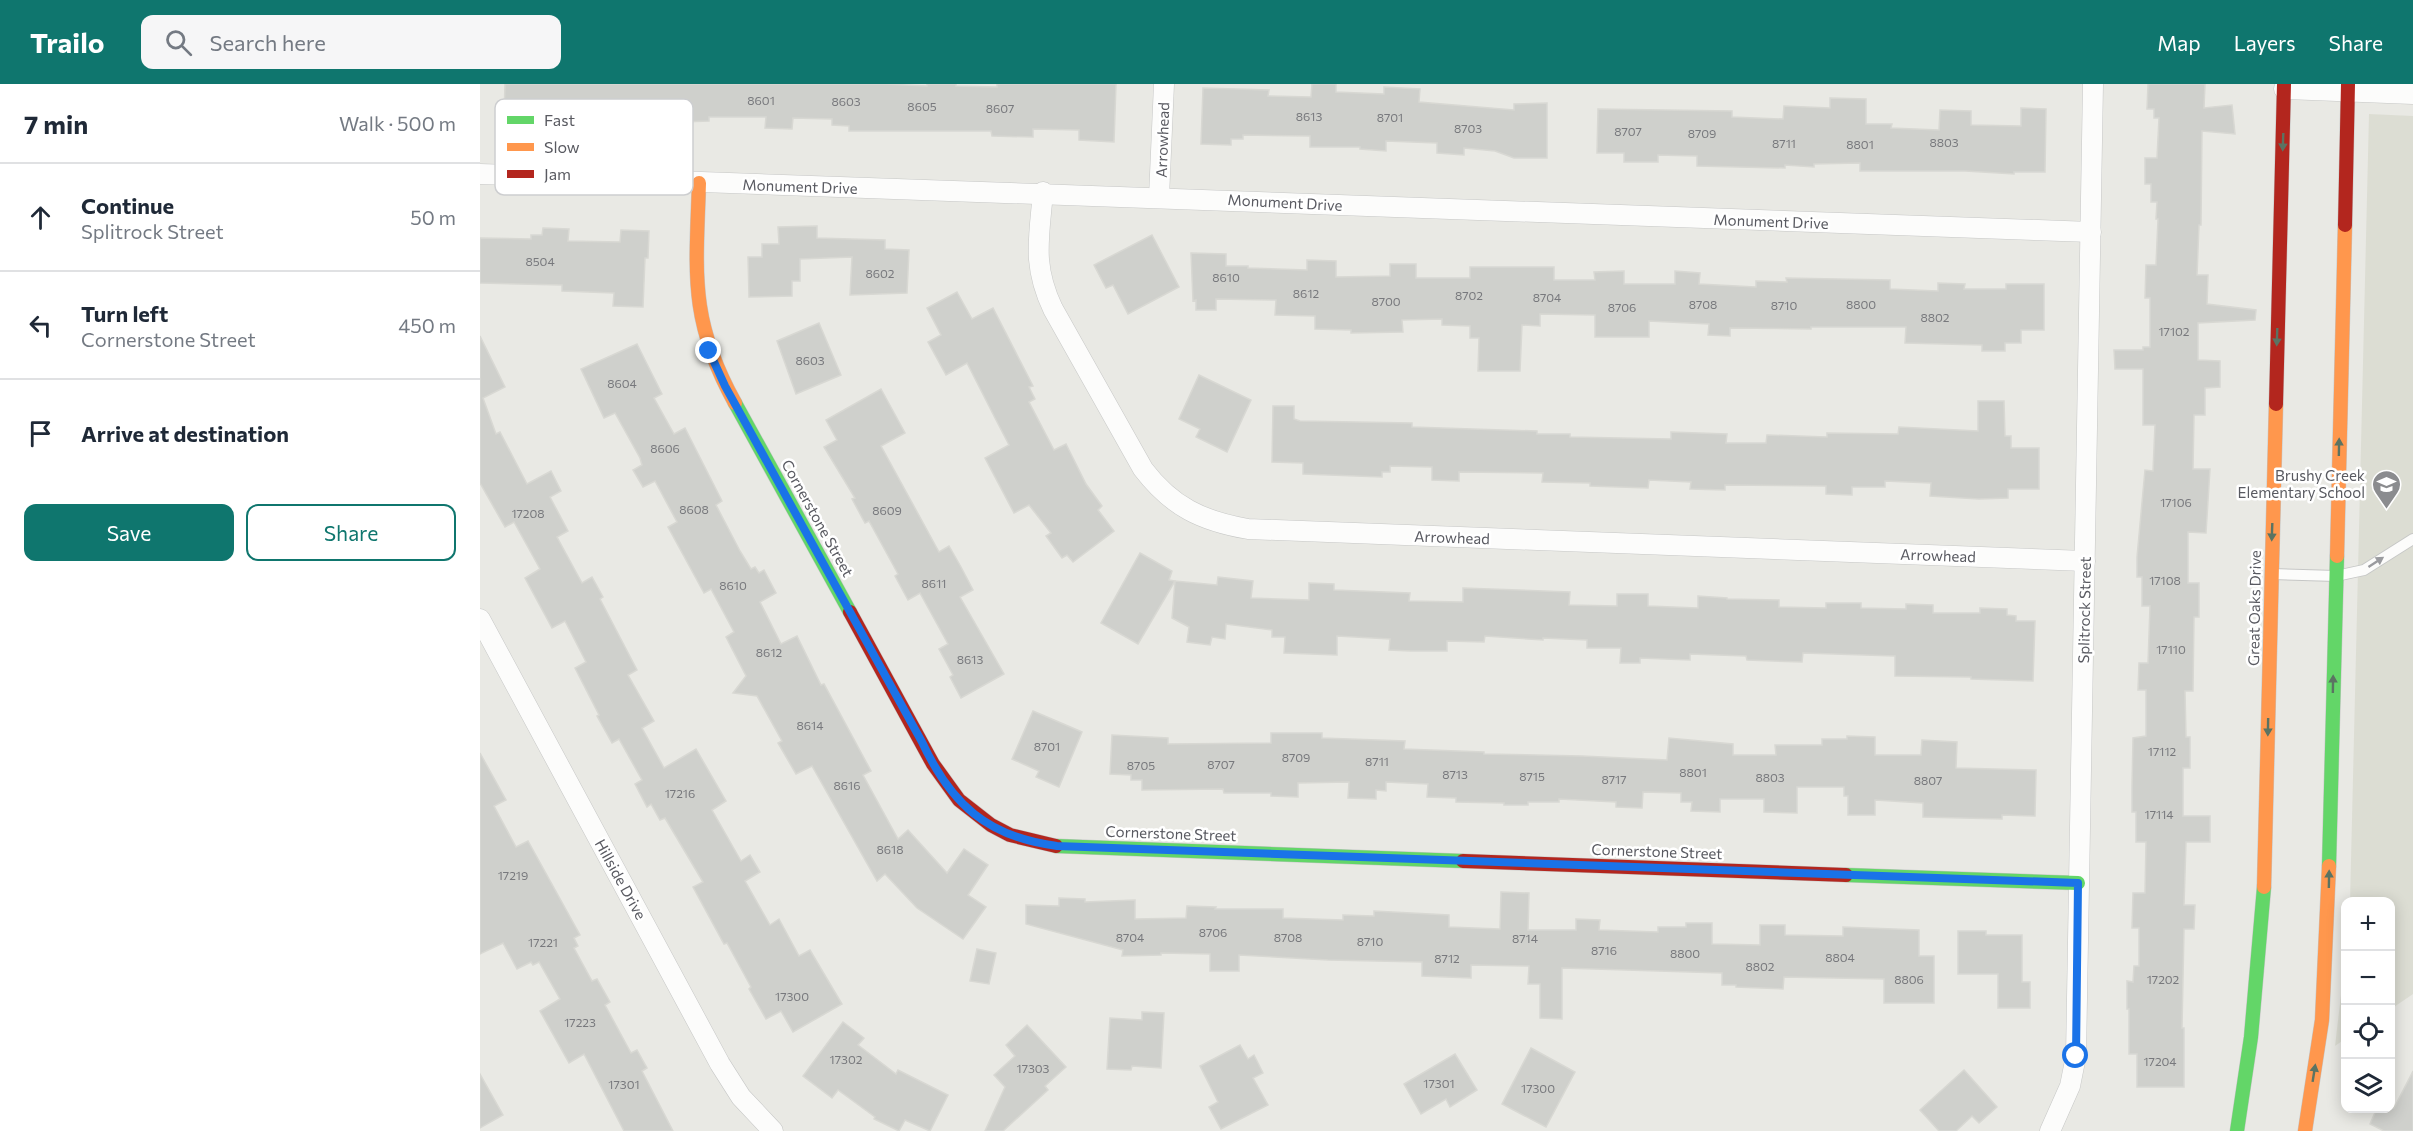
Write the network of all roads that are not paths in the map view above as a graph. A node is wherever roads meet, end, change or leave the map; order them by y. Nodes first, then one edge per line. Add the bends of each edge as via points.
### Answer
1 (1164, 84) edge
2 (2093, 84) edge
3 (2284, 86) edge
4 (2348, 88) edge
5 (2413, 94) edge
6 (480, 174) edge
7 (495, 175) edge
8 (693, 183) edge
9 (699, 183) junction
10 (1043, 192) junction
11 (1159, 197) junction
12 (2091, 232) junction
13 (2413, 538) edge
14 (2085, 561) junction
15 (2271, 574) junction
16 (2336, 576) junction
17 (480, 619) edge
18 (2078, 883) junction
19 (773, 1131) edge
20 (2049, 1131) edge
21 (2237, 1131) edge
22 (2305, 1131) edge

1 - 11 street, Arrowhead
2 - 12 street, Splitrock Street
3 - 4 street
3 -> 15 street, Great Oaks Drive
4 - 5 street
16 -> 4 street
6 - 7 street, Monument Drive
8 - 9 street, Monument Drive
9 - 10 street, Monument Drive
9 - 18 street, Cornerstone Street via 696,274 700,315 709,351 725,386 935,771 956,798 994,828 1057,846
10 - 11 street, Monument Drive
10 - 14 street, Arrowhead via 1037,259 1043,288 1053,309 1152,482 1176,503 1217,524 1248,529
11 - 12 street, Monument Drive
12 - 14 street, Splitrock Street
16 -> 13 lane via 2364,570
14 - 18 street, Splitrock Street
15 - 16 lane
15 -> 21 street, Great Oaks Drive via 2265,878
22 -> 16 street via 2322,1020 2327,931
17 - 19 street, Hillside Drive via 720,1064 741,1097
18 - 20 street, Splitrock Street via 2076,1056 2070,1086

